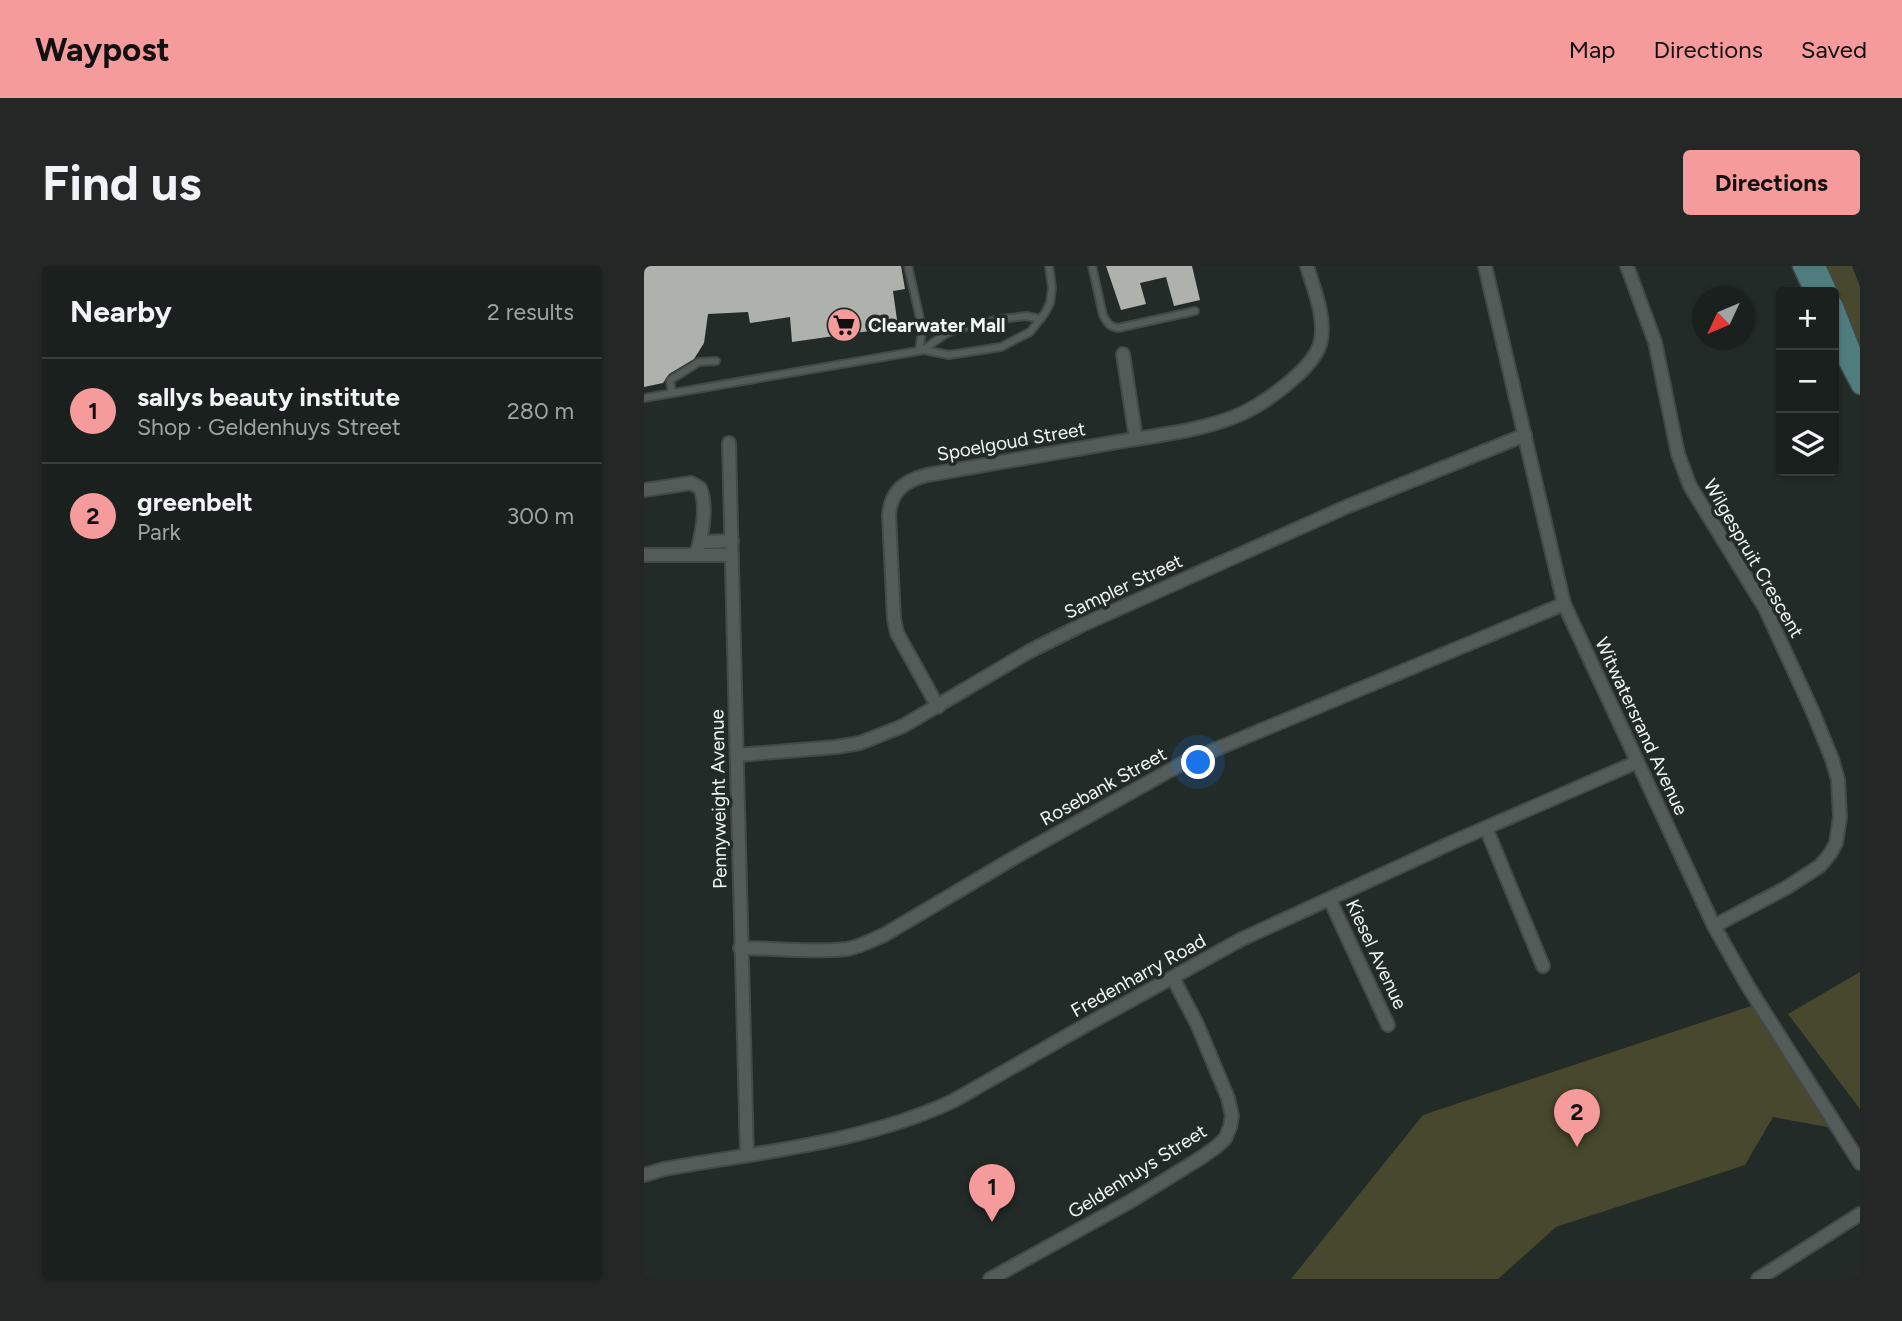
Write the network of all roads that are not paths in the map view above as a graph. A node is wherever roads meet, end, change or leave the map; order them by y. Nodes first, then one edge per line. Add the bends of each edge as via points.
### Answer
1 (908, 266) edge
2 (1049, 266) edge
3 (1092, 266) edge
4 (1307, 266) edge
5 (1485, 266) edge
6 (1627, 266) edge
7 (1801, 266) edge
8 (1817, 266) edge
9 (1811, 287) edge
10 (1827, 287) edge
11 (1195, 311) dead end
12 (1839, 317) edge
13 (1041, 319) junction
14 (1839, 346) edge
15 (921, 350) junction
16 (1122, 354) dead end
17 (716, 361) dead end
18 (1860, 370) edge
19 (1860, 386) edge
20 (672, 393) junction
21 (644, 398) edge
22 (1525, 435) junction
23 (1136, 439) junction
24 (729, 443) dead end
25 (644, 489) edge
26 (732, 541) junction
27 (698, 548) junction
28 (717, 548) junction
29 (644, 555) edge
30 (732, 555) junction
31 (1564, 604) junction
32 (938, 707) junction
33 (738, 755) junction
34 (1637, 762) junction
35 (1486, 828) junction
36 (1330, 900) junction
37 (1714, 926) junction
38 (740, 948) junction
39 (1543, 966) dead end
40 (1173, 978) junction
41 (1388, 1025) dead end
42 (747, 1154) junction
43 (1860, 1163) edge
44 (644, 1175) edge
45 (1860, 1214) edge
46 (990, 1279) edge
47 (1758, 1279) edge

1 - 15 lane via 921,323
2 - 13 lane via 1050,303
3 - 11 lane via 1103,315 1114,328
4 - 23 street, Spoelgoud Street via 1322,331 1320,346 1298,375 1240,414 1189,431
5 - 22 street, Witwatersrand Avenue
6 - 37 street, Wilgespruit Crescent via 1655,342 1678,454 1690,486 1765,608 1838,780 1836,843 1820,866
7 - 9 main road
8 - 10 main road
12 - 18 main road
13 - 15 lane via 1000,319 959,329
13 - 15 lane via 1030,332 1001,347 949,355
14 - 19 main road
15 - 20 lane
16 - 23 street
17 - 20 lane via 699,362 672,379
20 - 21 lane
22 - 31 street, Witwatersrand Avenue
22 - 32 street, Sampler Street via 1346,507 1082,625
23 - 32 street, Spoelgoud Street via 927,475 904,484 897,492 890,503 894,619 902,645
24 - 26 street, Pennyweight Avenue
25 - 27 street via 691,483 700,488 703,519
26 - 28 street
26 - 30 street, Pennyweight Avenue
27 - 28 street
27 - 29 street
28 - 30 street
30 - 33 street, Pennyweight Avenue
31 - 34 street, Witwatersrand Avenue
31 - 38 street, Rosebank Street via 1183,763 865,943 816,950
32 - 33 street, Sampler Street via 860,743
33 - 38 street, Pennyweight Avenue
34 - 35 street, Fredenharry Road
34 - 37 street, Witwatersrand Avenue
35 - 36 street, Fredenharry Road
35 - 39 street
36 - 40 street, Fredenharry Road via 1242,939
36 - 41 street, Kiesel Avenue
37 - 43 street, Witwatersrand Avenue
38 - 42 street, Pennyweight Avenue
40 - 42 street, Fredenharry Road via 931,1111 876,1129
40 - 46 street, Geldenhuys Street via 1228,1098 1232,1116 1225,1139 1131,1201
42 - 44 street, Fredenharry Road
45 - 47 street

